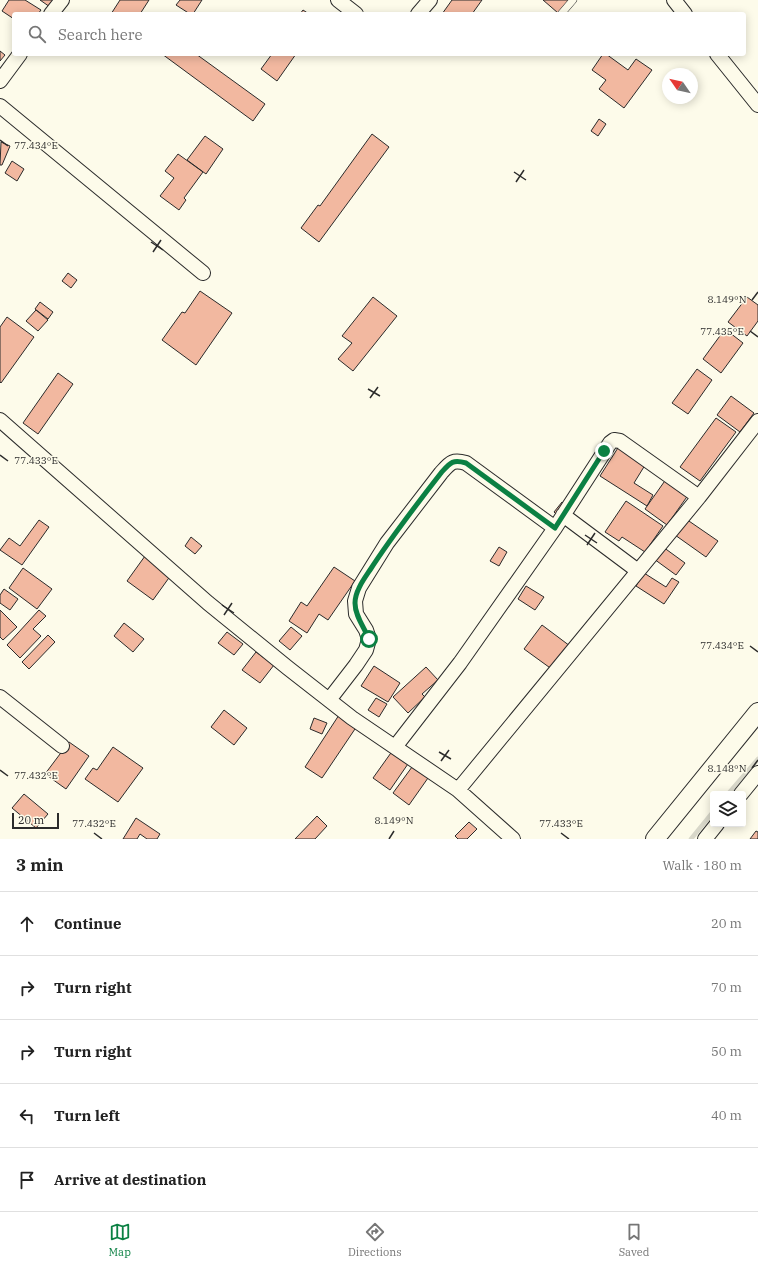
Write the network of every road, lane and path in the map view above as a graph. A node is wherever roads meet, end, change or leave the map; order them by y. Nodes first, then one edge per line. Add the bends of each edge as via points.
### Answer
1 (62, 0) edge
2 (338, 0) edge
3 (430, 0) edge
4 (573, 0) edge
5 (674, 0) edge
6 (53, 12) edge
7 (353, 12) edge
8 (420, 12) edge
9 (563, 12) edge
10 (683, 12) edge
11 (19, 56) edge
12 (719, 56) edge
13 (0, 81) edge
14 (758, 105) edge
15 (0, 106) edge
16 (203, 273) dead end
17 (0, 420) edge
18 (758, 421) edge
19 (699, 497) junction
20 (563, 515) junction
21 (555, 528) junction
22 (638, 571) junction
23 (0, 697) edge
24 (329, 700) junction
25 (758, 712) edge
26 (62, 746) dead end
27 (395, 746) junction
28 (758, 773) edge
29 (458, 790) junction
30 (743, 791) edge
31 (715, 827) edge
32 (513, 839) edge
33 (655, 839) edge
34 (705, 839) edge

1 - 6 street
2 - 7 street
3 - 8 street
4 - 9 lane
5 - 10 street
11 - 13 street
12 - 14 street
15 - 16 street
17 - 24 street via 208,603
18 - 19 street
19 - 20 street via 620,441 614,440 604,451
19 - 22 street
20 - 21 street
20 - 22 street
21 - 24 street via 466,463 458,460 451,463 387,543 359,588 355,601 356,614 369,639 366,650
21 - 27 street via 460,663
22 - 29 street
23 - 26 street
24 - 27 street
25 - 33 street
27 - 29 street
28 - 30 street
29 - 32 street
31 - 34 street

